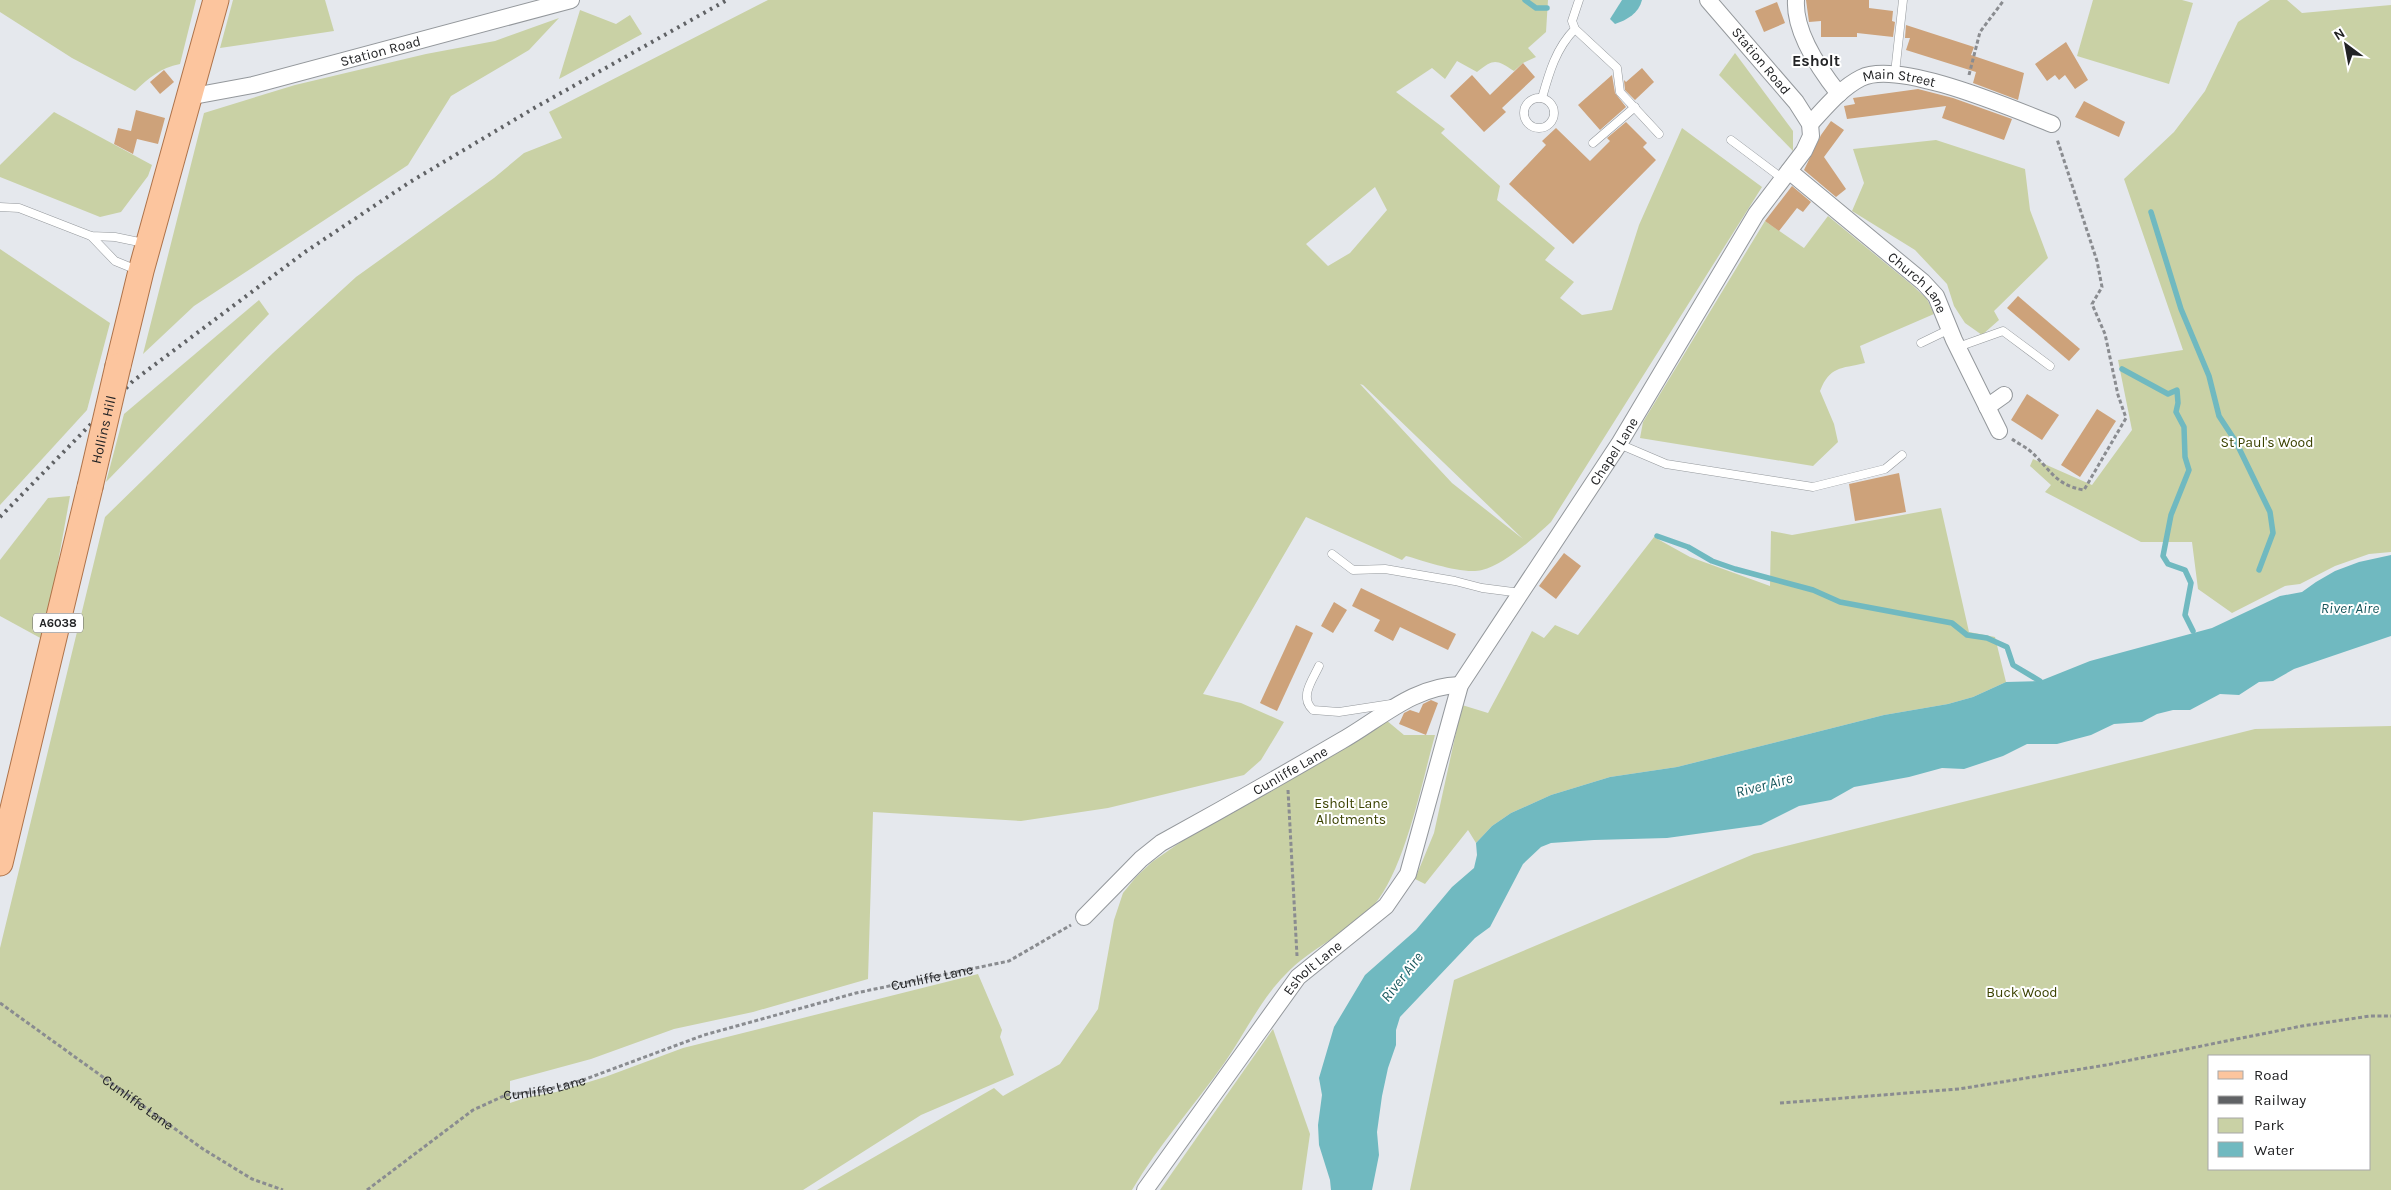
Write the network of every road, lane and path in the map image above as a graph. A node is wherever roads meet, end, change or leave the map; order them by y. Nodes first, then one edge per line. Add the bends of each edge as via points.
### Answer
1 (216, 0) edge
2 (571, 0) edge
3 (1579, 0) edge
4 (1708, 0) edge
5 (1796, 0) edge
6 (1904, 0) edge
7 (2004, 0) edge
8 (1575, 29) junction
9 (1894, 73) junction
10 (1965, 92) junction
11 (1839, 94) junction
12 (188, 97) junction
13 (1542, 98) junction
14 (1635, 107) junction
15 (1810, 124) junction
16 (2052, 124) joint
17 (1659, 134) dead end
18 (1731, 140) dead end
19 (1593, 143) dead end
20 (1786, 175) junction
21 (0, 207) edge
22 (91, 236) junction
23 (149, 244) junction
24 (141, 271) junction
25 (1950, 329) junction
26 (1921, 343) dead end
27 (1958, 347) junction
28 (2050, 366) dead end
29 (2004, 394) dead end
30 (1987, 407) junction
31 (1999, 431) joint
32 (1619, 444) junction
33 (1902, 455) dead end
34 (1332, 554) dead end
35 (1521, 593) junction
36 (1319, 666) dead end
37 (1460, 685) junction
38 (1405, 702) junction
39 (1447, 735) joint
40 (1287, 772) junction
41 (0, 863) edge
42 (1084, 917) joint
43 (1298, 977) junction
44 (0, 1003) edge
45 (2391, 1016) edge
46 (1780, 1103) dead end
47 (283, 1190) edge
48 (366, 1190) edge
49 (1146, 1190) edge

1 - 12 main road, Hollins Hill / A6038
2 - 12 street, Station Road via 253,84
3 - 8 lane via 1572,21
4 - 15 street, Station Road via 1796,102
5 - 11 street via 1805,40
6 - 9 lane
7 - 10 path via 1980,32
8 - 13 lane via 1552,66
8 - 14 lane via 1617,68 1620,92
9 - 10 street, Main Street via 1931,80
9 - 11 street, Main Street via 1862,77
10 - 16 street, Main Street
11 - 15 street, Main Street
12 - 23 main road, Hollins Hill / A6038
13 - 13 lane via 1528,102 1524,111 1526,121 1533,128 1544,128 1554,117 1551,103
14 - 17 lane
14 - 19 lane
15 - 20 street via 1811,136 1804,151
16 - 31 path via 2097,262 2102,287 2092,304 2105,334 2126,418 2084,490 2070,488 2053,477 2029,450
18 - 20 lane
20 - 25 street, Church Lane via 1923,282 1936,296
20 - 32 street, Chapel Lane via 1756,214
21 - 22 lane via 18,208
22 - 23 lane
22 - 24 lane via 115,261
23 - 24 main road, Hollins Hill / A6038
24 - 41 main road, Hollins Hill / A6038, bridge
25 - 26 lane
25 - 27 street, Church Lane
27 - 28 lane via 2003,331
27 - 30 street, Church Lane
29 - 30 street
30 - 31 street, Church Lane
32 - 33 lane via 1666,464 1813,487 1885,469
32 - 35 street, Chapel Lane
34 - 35 lane via 1353,570 1386,570
35 - 37 street, Chapel Lane
36 - 38 lane via 1306,696 1306,702 1313,710 1339,712
37 - 38 street, Cunliffe Lane via 1432,688
37 - 39 street, Chapel Lane
38 - 40 street, Cunliffe Lane
39 - 43 street, Esholt Lane via 1408,874 1386,906
40 - 42 street, Cunliffe Lane via 1161,843
40 - 43 path
42 - 48 path, Cunliffe Lane via 1009,961 856,993 704,1035 583,1080 542,1091 506,1095 473,1110
43 - 49 street, Esholt Lane
44 - 47 path, Cunliffe Lane via 203,1149 252,1179
45 - 46 path via 2302,1026 2106,1065 1959,1089

